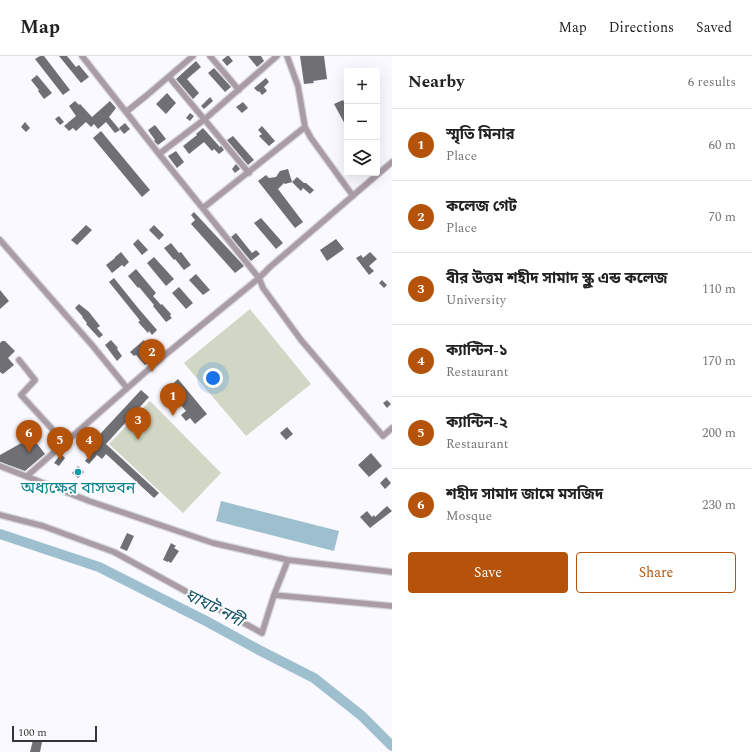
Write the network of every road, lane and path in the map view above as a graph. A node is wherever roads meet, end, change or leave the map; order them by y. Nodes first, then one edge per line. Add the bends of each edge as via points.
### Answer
1 (82, 56) edge
2 (193, 56) edge
3 (210, 56) edge
4 (277, 56) edge
5 (287, 56) edge
6 (169, 77) junction
7 (238, 90) junction
8 (126, 112) junction
9 (204, 119) junction
10 (305, 127) junction
11 (160, 154) junction
12 (392, 162) edge
13 (249, 173) junction
14 (353, 196) junction
15 (203, 208) junction
16 (0, 240) edge
17 (259, 278) junction
18 (19, 360) dead end
19 (128, 388) junction
20 (392, 428) edge
21 (65, 443) junction
22 (0, 466) edge
23 (27, 476) junction
24 (0, 515) edge
25 (288, 560) junction
26 (392, 572) edge
27 (274, 595) junction
28 (392, 606) edge

1 - 8 street
2 - 6 street
3 - 7 street
4 - 7 street
5 - 10 street via 298,86
6 - 8 street
6 - 9 street
7 - 9 street
8 - 11 street
9 - 11 street
9 - 13 street
10 - 13 street
10 - 14 street
11 - 15 street
12 - 14 street
13 - 15 street
14 - 17 street
15 - 17 street
16 - 19 street
17 - 19 street
17 - 20 street via 263,288 301,340 383,436
18 - 21 street via 35,380 21,395
19 - 21 street
21 - 23 street
22 - 23 street
23 - 25 street via 89,501 213,543
24 - 27 street via 43,526 114,552 262,633
25 - 26 street
25 - 27 street
27 - 28 street

